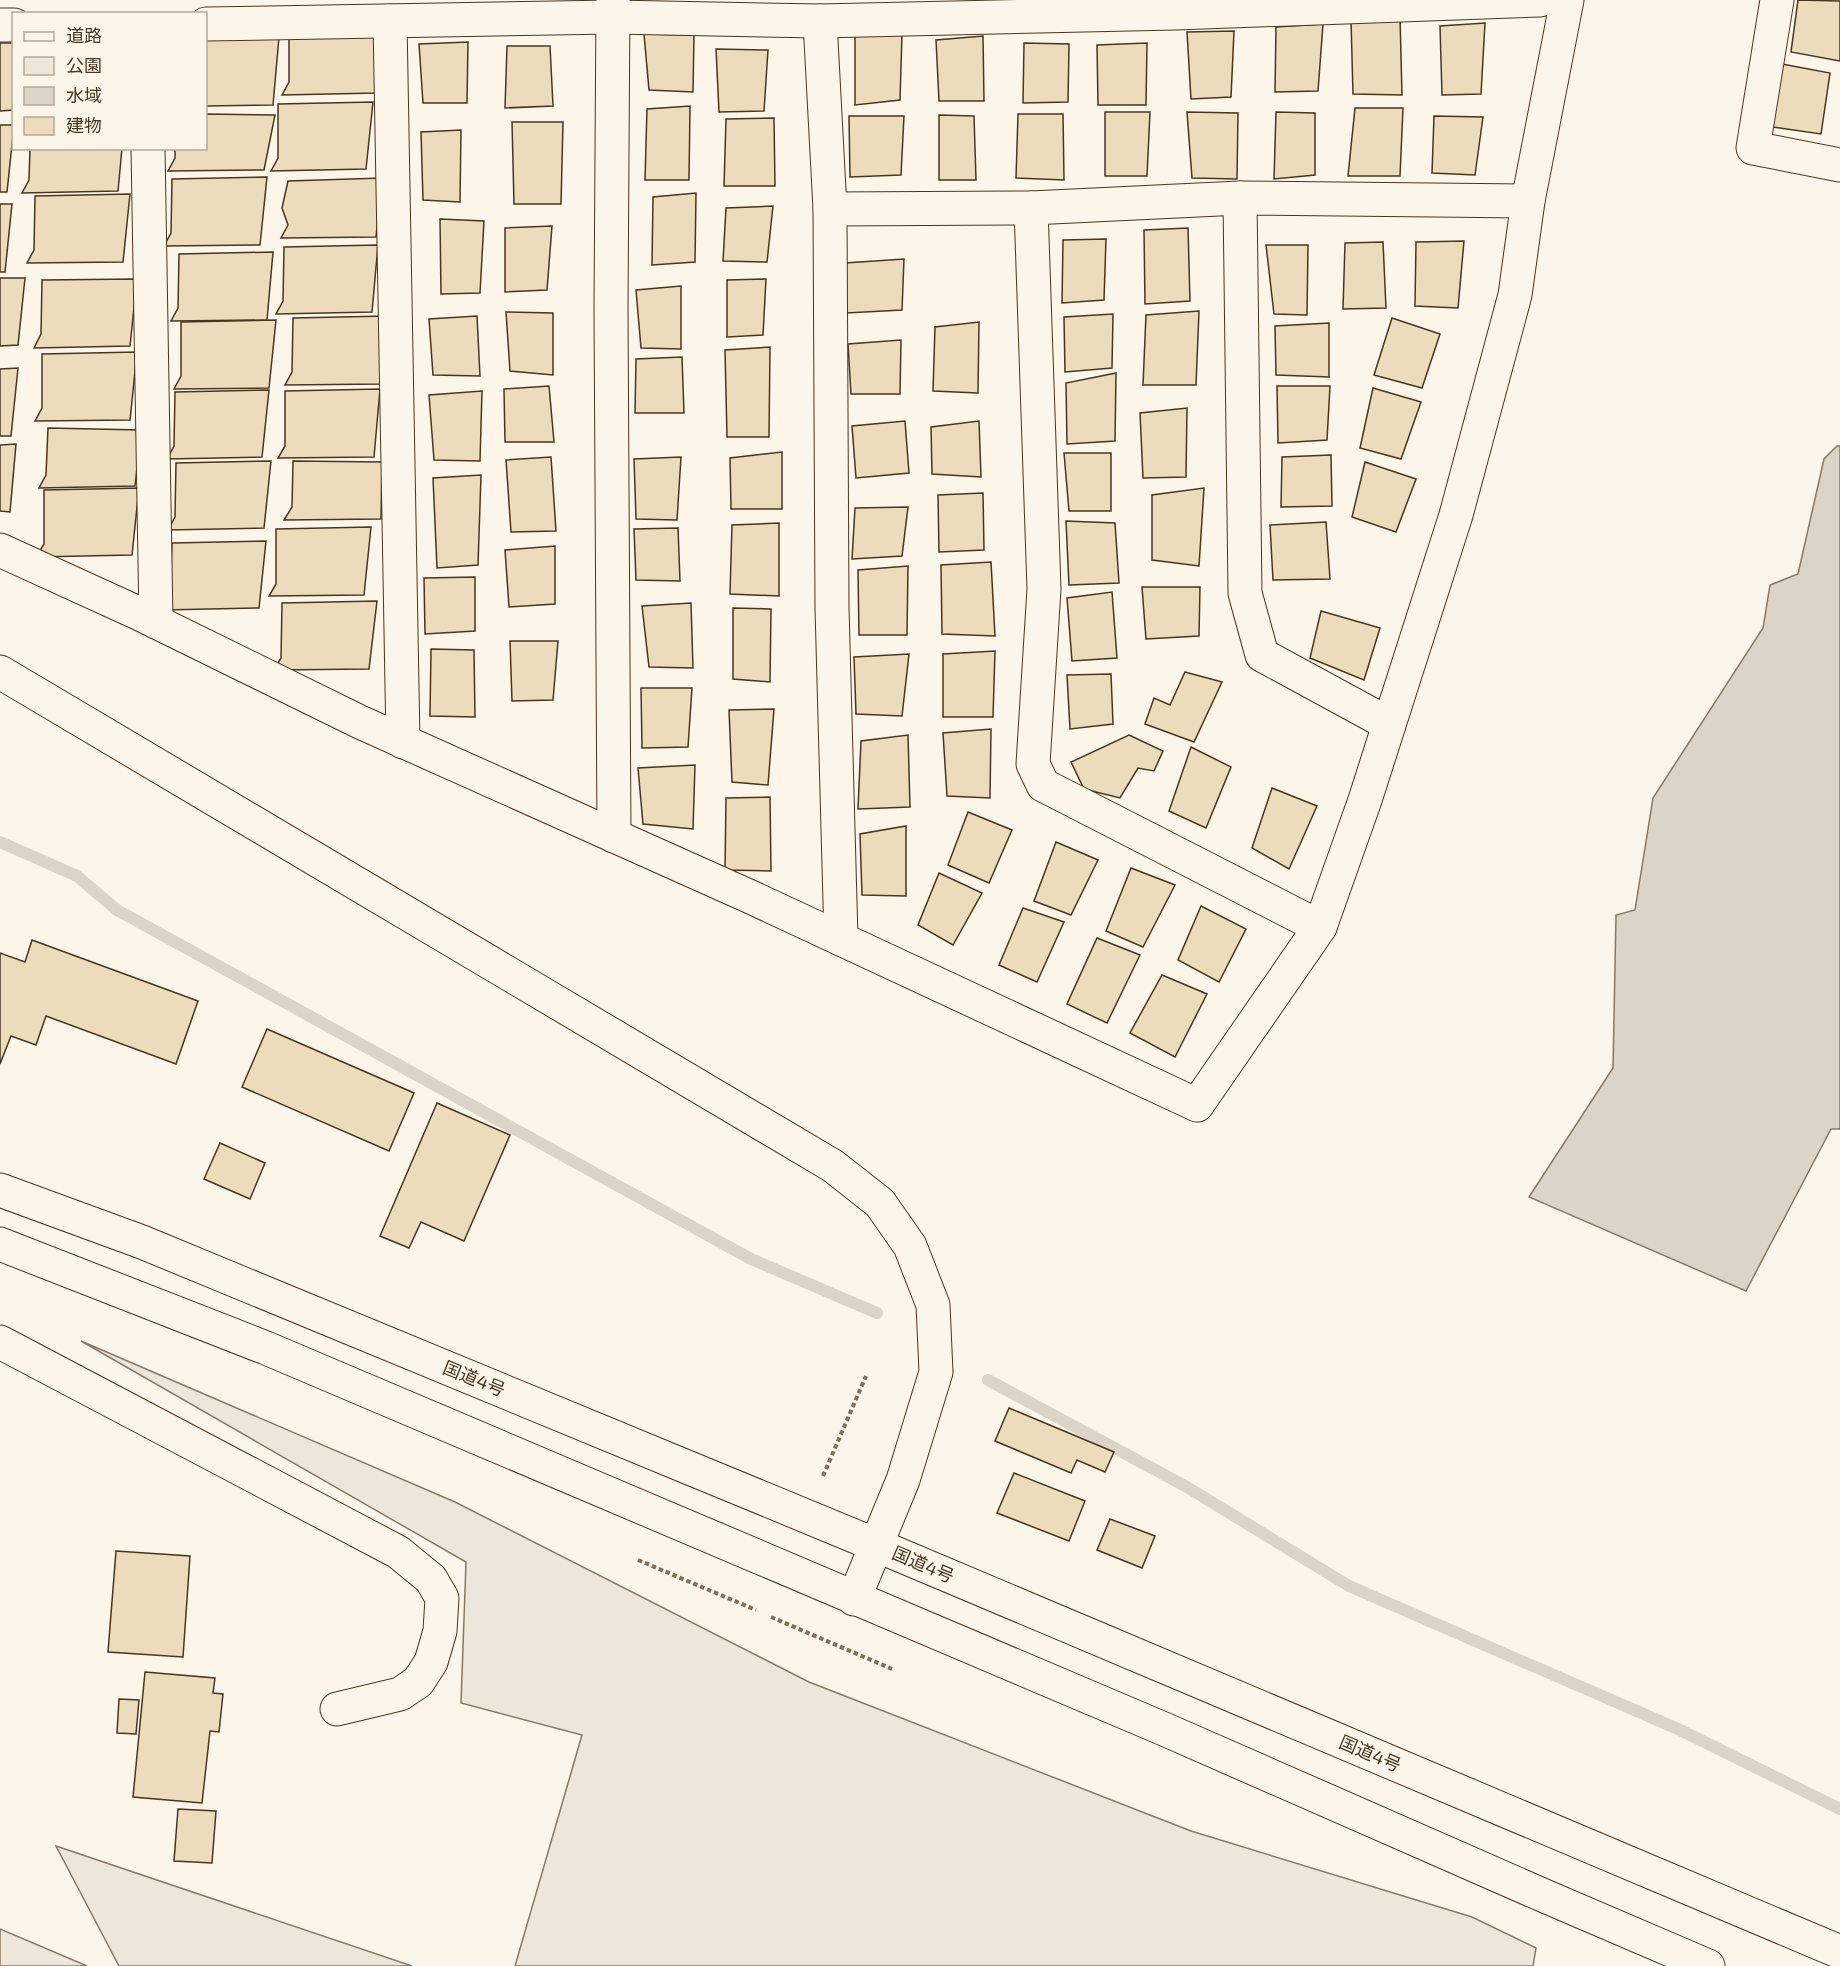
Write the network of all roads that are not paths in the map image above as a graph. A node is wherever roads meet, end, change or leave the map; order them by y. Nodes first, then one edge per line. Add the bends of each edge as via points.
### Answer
1 (1539, 0) edge
2 (1568, 0) edge
3 (1777, 0) edge
4 (613, 9) edge
5 (390, 21) junction
6 (820, 21) junction
7 (207, 24) edge
8 (148, 150) edge
9 (1840, 165) edge
10 (1240, 198) junction
11 (1528, 201) junction
12 (1031, 208) junction
13 (830, 209) junction
14 (0, 550) edge
15 (156, 622) junction
16 (0, 672) edge
17 (1389, 724) junction
18 (403, 742) junction
19 (614, 836) junction
20 (1320, 927) junction
21 (841, 939) junction
22 (0, 1190) edge
23 (0, 1244) edge
24 (0, 1342) edge
25 (876, 1545) junction
26 (854, 1599) junction
27 (337, 1708) dead end
28 (1840, 1952) edge
29 (1708, 1966) edge

1 - 6 main road
2 - 11 main road
3 - 9 main road via 1753,148
4 - 5 main road
4 - 6 main road
4 - 19 main road
5 - 7 main road
5 - 18 main road
6 - 13 main road
8 - 15 main road
10 - 11 main road
10 - 12 main road
10 - 17 main road via 1245,593 1259,645 1262,655
11 - 17 main road via 1515,295 1456,515
12 - 13 main road
12 - 20 main road via 1044,589 1033,764 1043,785
13 - 21 main road via 832,608
14 - 15 main road
15 - 18 main road
16 - 25 main road via 833,1166 880,1203 910,1246 933,1305 936,1372 903,1480
17 - 20 main road
18 - 19 main road
19 - 21 main road
20 - 21 main road via 1197,1106
22 - 25 main road, 国道4号 via 142,1242
23 - 26 main road via 266,1348
24 - 27 main road via 398,1552 431,1579 442,1598 441,1631 431,1662 418,1682 399,1694
25 - 26 main road
25 - 28 main road, 国道4号
26 - 29 main road

